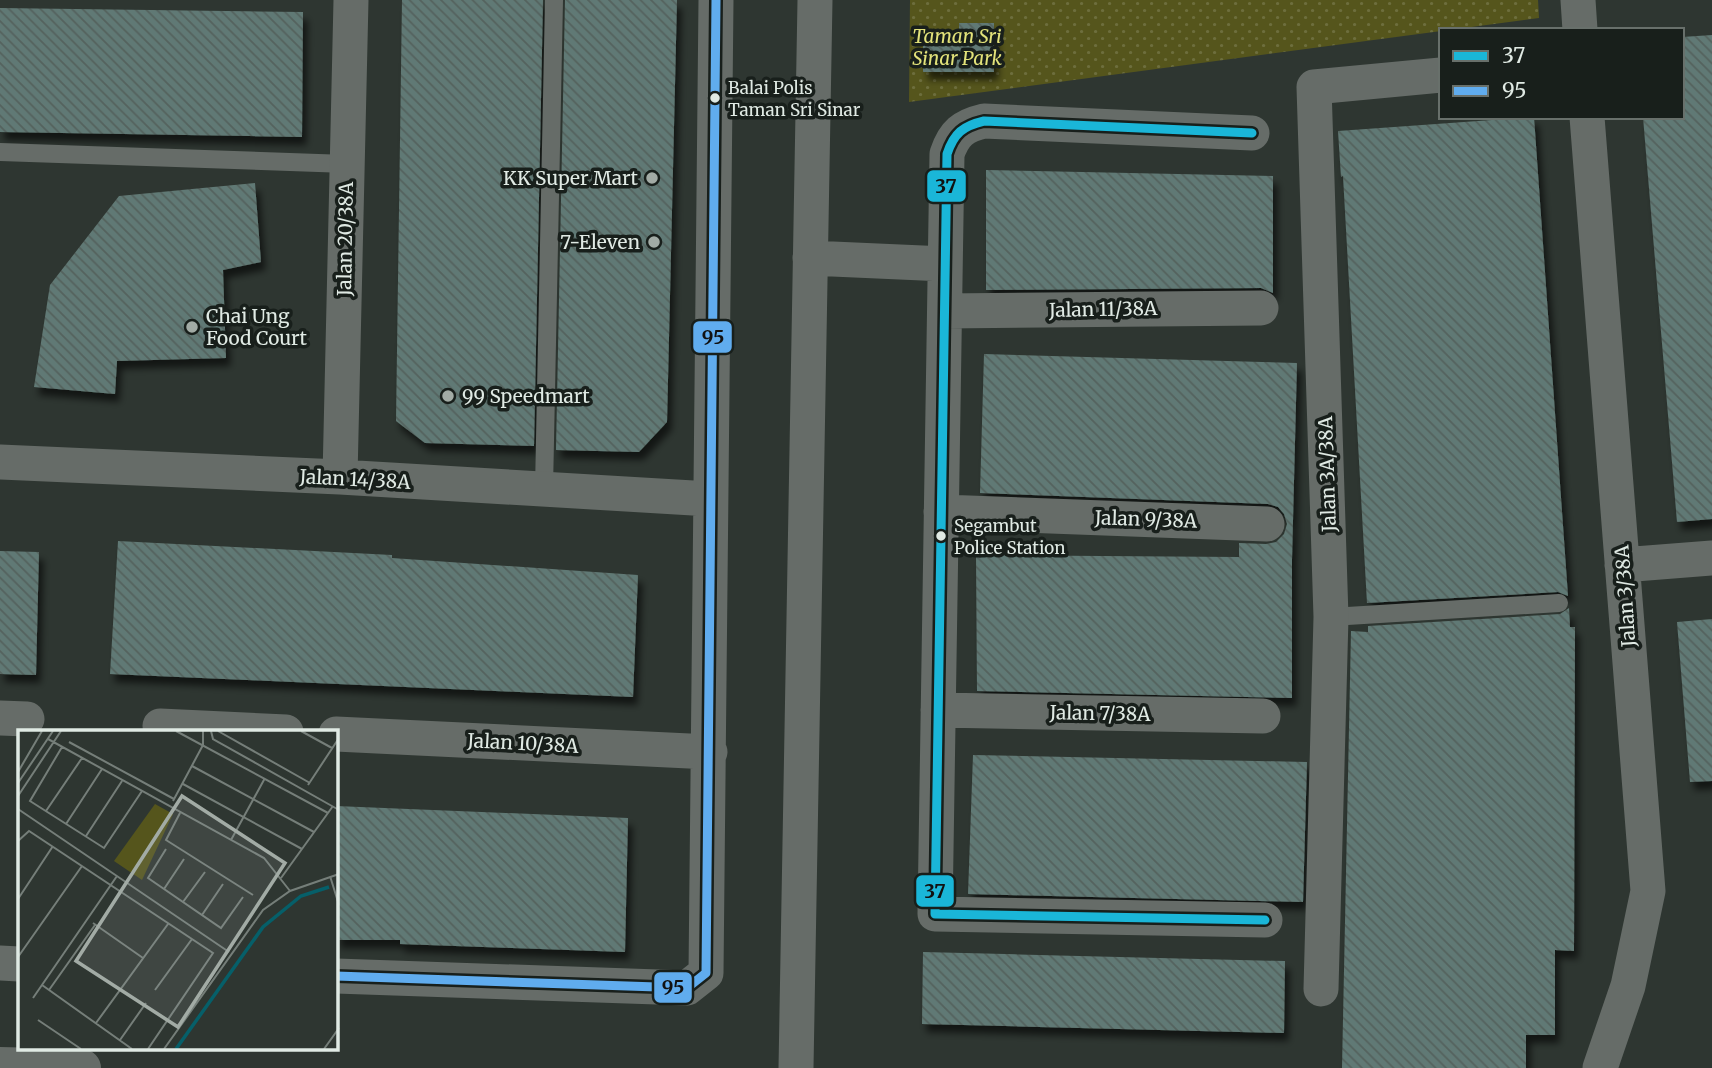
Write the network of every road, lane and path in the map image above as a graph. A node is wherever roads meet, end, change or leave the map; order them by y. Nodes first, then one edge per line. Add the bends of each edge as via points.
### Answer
1 (351, 0) edge
2 (554, 0) edge
3 (716, 0) edge
4 (815, 0) edge
5 (1578, 0) edge
6 (1580, 28) edge
7 (1439, 75) edge
8 (1587, 119) edge
9 (1252, 133) dead end
10 (0, 152) edge
11 (347, 164) junction
12 (810, 258) junction
13 (945, 264) junction
14 (1261, 308) dead end
15 (945, 311) junction
16 (0, 463) edge
17 (340, 477) junction
18 (544, 489) junction
19 (710, 499) junction
20 (942, 512) junction
21 (1267, 524) dead end
22 (1712, 558) edge
23 (1622, 565) junction
24 (1559, 603) dead end
25 (1331, 617) junction
26 (938, 710) junction
27 (1263, 716) dead end
28 (160, 726) dead end
29 (244, 730) edge
30 (338, 734) edge
31 (709, 752) junction
32 (1265, 920) dead end
33 (0, 963) edge
34 (18, 964) edge
35 (338, 975) edge
36 (1321, 989) dead end
37 (0, 1066) edge
38 (82, 1068) edge
39 (796, 1068) edge
40 (1600, 1068) edge

1 - 11 street, Jalan 20/38A
2 - 18 lane
3 - 19 street
4 - 12 street
5 - 6 street
7 - 25 street, Jalan 3A/38A via 1314,87
8 - 23 street, Jalan 3/38A
9 - 13 street via 984,121 960,130 947,154
10 - 11 lane
11 - 17 street, Jalan 20/38A
12 - 13 street
12 - 39 street
13 - 15 street
14 - 15 street, Jalan 11/38A
15 - 20 street
16 - 17 street, Jalan 14/38A
17 - 18 street, Jalan 14/38A
18 - 19 street, Jalan 14/38A
19 - 31 street
20 - 21 street, Jalan 9/38A
20 - 26 street
22 - 23 street
23 - 40 street, Jalan 3/38A via 1648,891 1628,986
24 - 25 lane
25 - 36 street, Jalan 3A/38A
26 - 27 street, Jalan 7/38A
26 - 32 street via 935,914
28 - 29 street
30 - 31 street, Jalan 10/38A
31 - 35 street via 706,973 696,983 687,988
33 - 34 street
37 - 38 street

